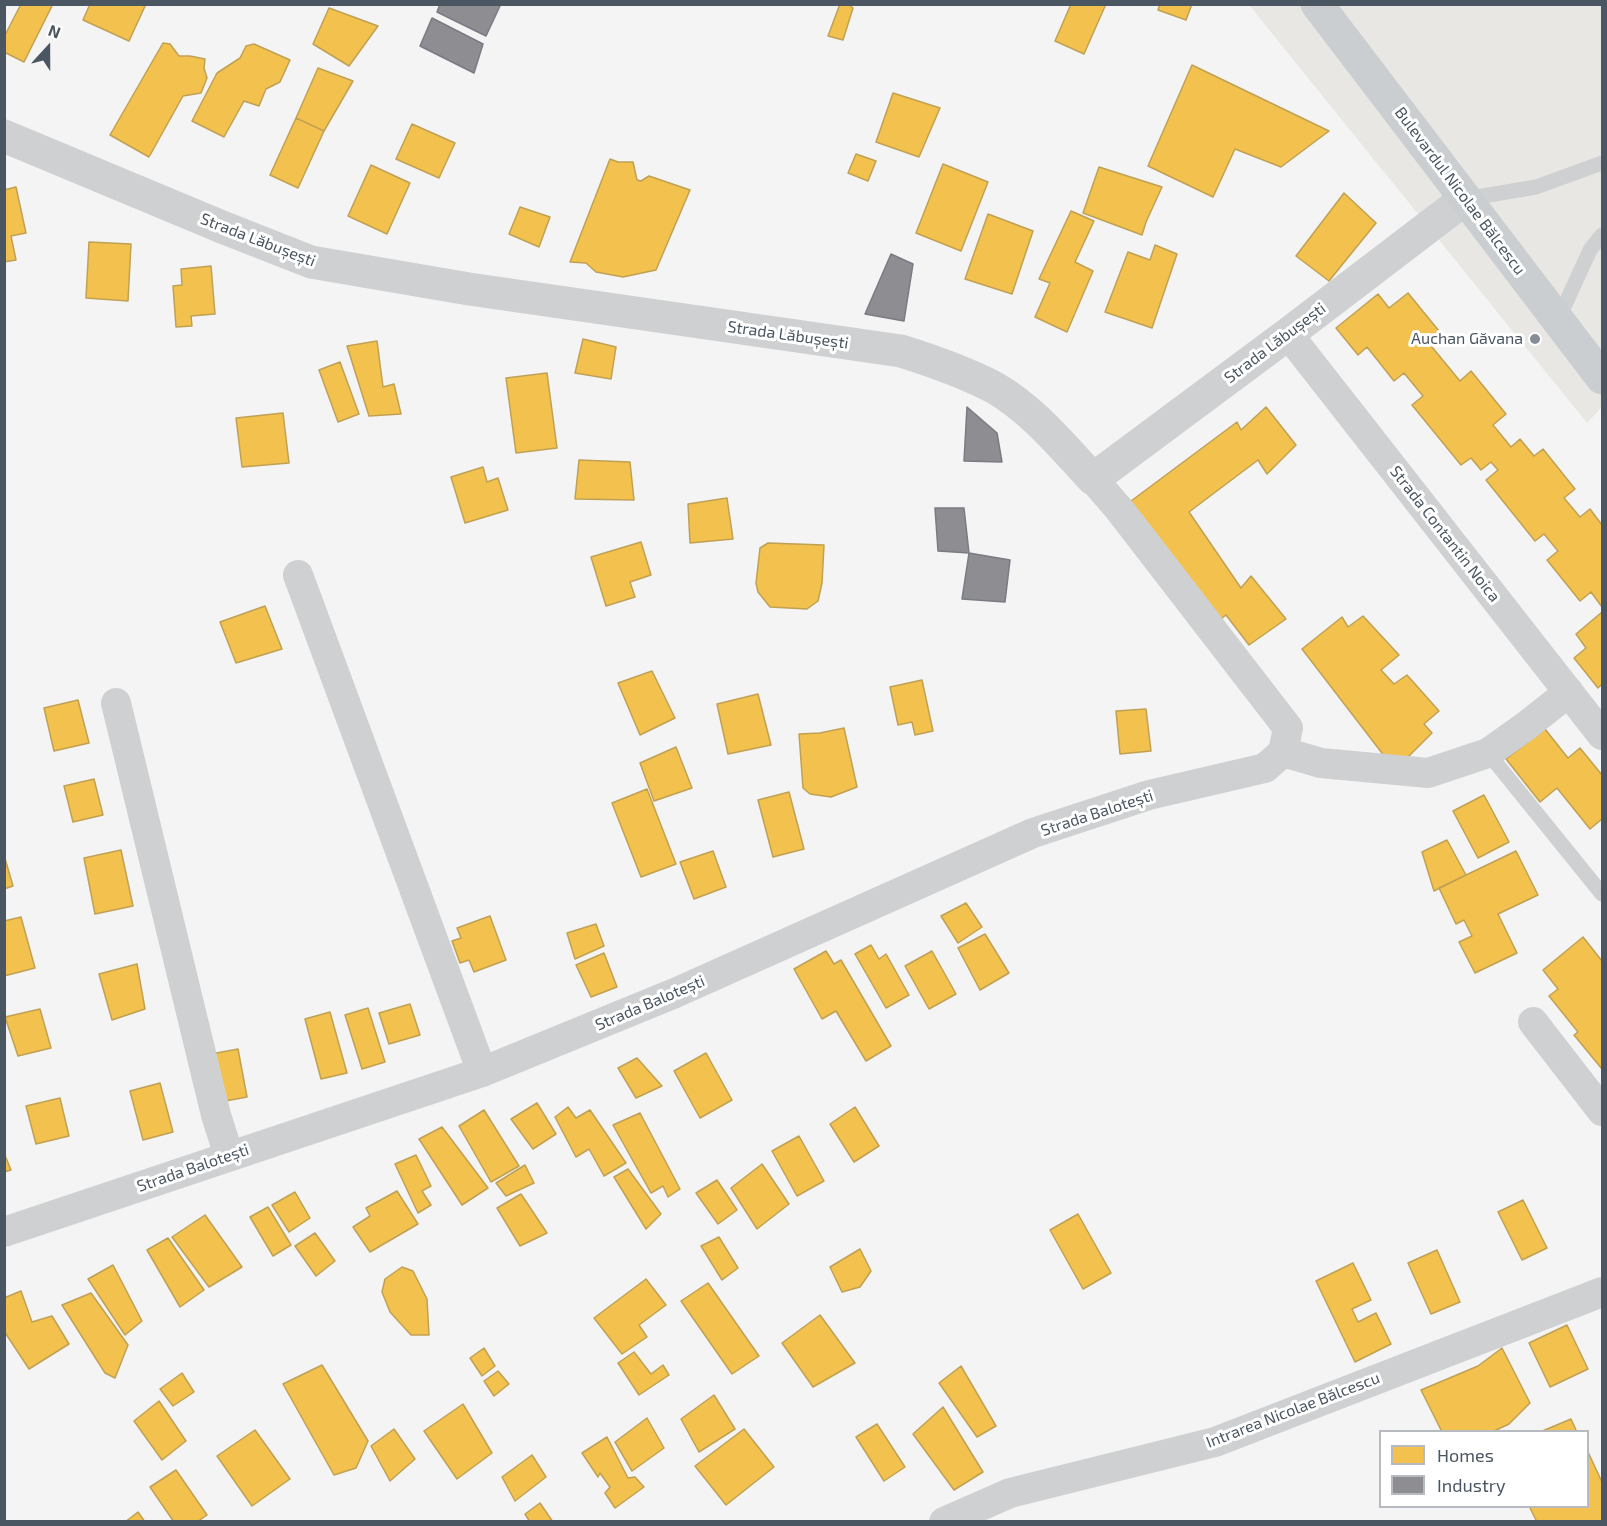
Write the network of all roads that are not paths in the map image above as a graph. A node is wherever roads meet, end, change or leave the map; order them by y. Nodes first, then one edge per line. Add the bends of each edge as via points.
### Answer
1 (1317, 4) edge
2 (4, 136) edge
3 (1602, 163) edge
4 (1465, 199) junction
5 (1602, 235) edge
6 (1558, 320) junction
7 (1288, 334) junction
8 (1602, 378) edge
9 (1093, 479) junction
10 (298, 575) dead end
11 (1569, 692) junction
12 (116, 703) dead end
13 (1602, 735) edge
14 (1283, 752) junction
15 (1488, 753) junction
16 (1602, 894) edge
17 (1533, 1022) dead end
18 (482, 1072) junction
19 (1602, 1111) edge
20 (229, 1156) junction
21 (4, 1232) edge
22 (1602, 1292) edge
23 (944, 1521) edge

1 - 4 main road, Bulevardul Nicolae Bălcescu
2 - 9 street, Strada Lăbușești via 311,262 481,291 901,351 949,366 996,389 1037,420
3 - 4 lane via 1536,187
4 - 6 main road, Bulevardul Nicolae Bălcescu
4 - 7 street, Strada Lăbușești
5 - 6 lane via 1590,250
6 - 8 main road, Bulevardul Nicolae Bălcescu
7 - 9 street, Strada Lăbușești
7 - 11 street, Strada Contantin Noica
9 - 14 street via 1288,728
10 - 18 street
11 - 13 street, Strada Contantin Noica
11 - 15 street
12 - 20 street
14 - 15 street via 1321,763 1428,773
14 - 18 street, Strada Balotești via 1266,768 1149,795 1033,833 675,993
15 - 16 lane
17 - 19 street
18 - 20 street, Strada Balotești
20 - 21 street, Strada Balotești
22 - 23 street, Intrarea Nicolae Bălcescu via 1215,1442 1010,1493

